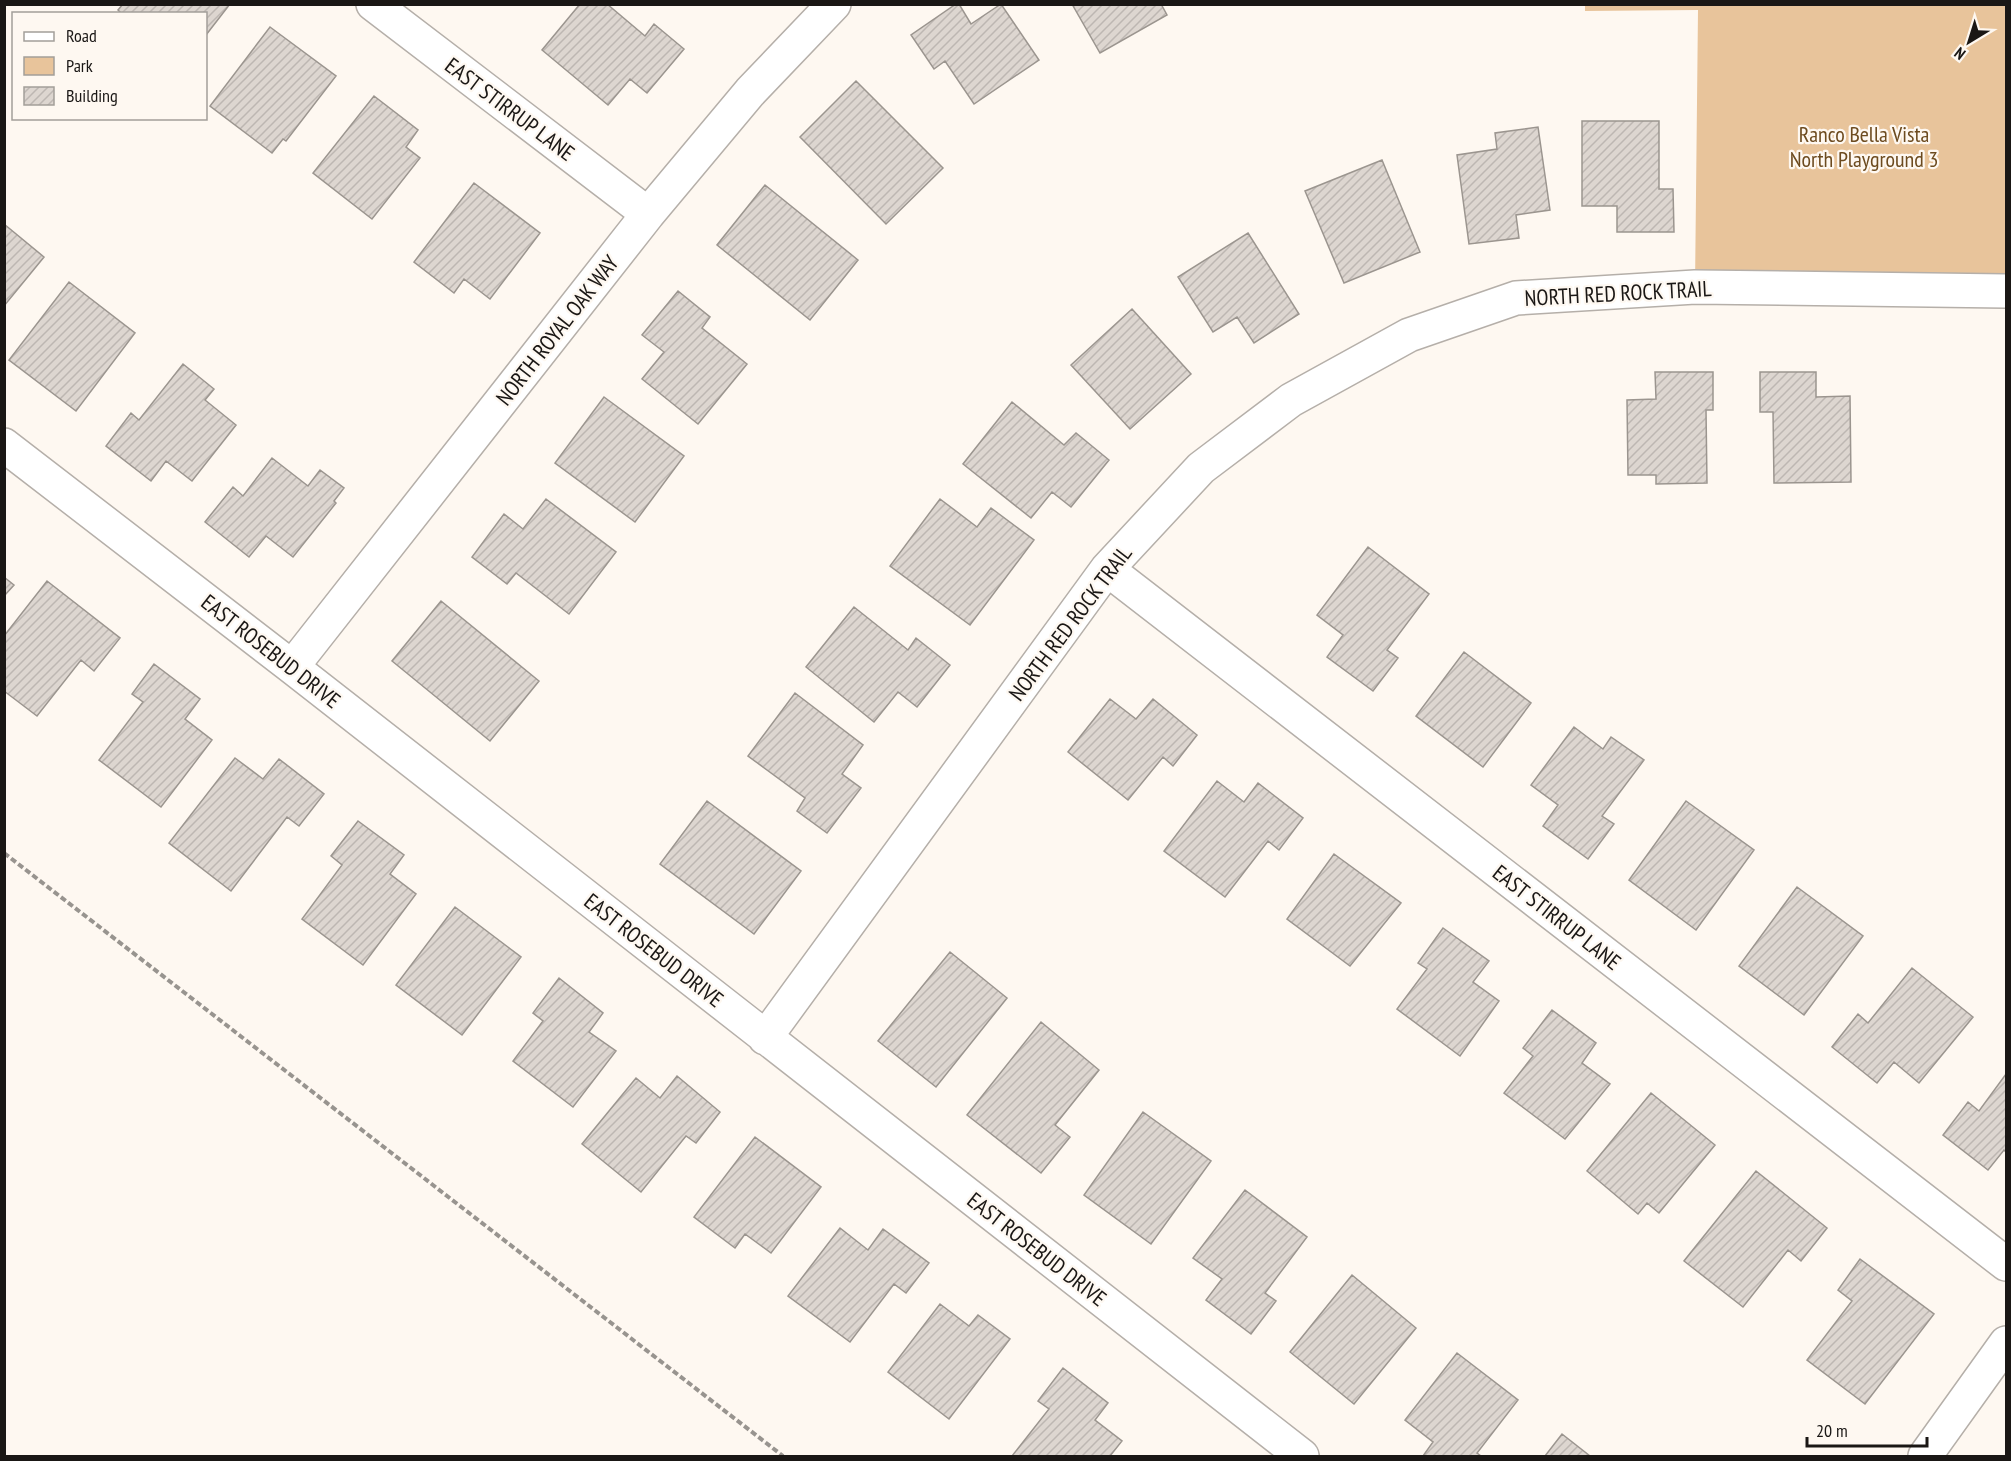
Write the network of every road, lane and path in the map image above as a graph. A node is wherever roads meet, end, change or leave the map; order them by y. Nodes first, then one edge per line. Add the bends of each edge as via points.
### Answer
1 (373, 4) edge
2 (834, 4) edge
3 (648, 214) junction
4 (2007, 291) edge
5 (4, 445) edge
6 (1107, 569) junction
7 (292, 667) junction
8 (4, 853) edge
9 (765, 1038) junction
10 (2007, 1264) edge
11 (2007, 1343) edge
12 (783, 1456) edge
13 (1302, 1456) edge
14 (1925, 1456) edge

1 - 3 street, EAST STIRRUP LANE
2 - 3 street, NORTH ROYAL OAK WAY via 750,92
3 - 7 street, NORTH ROYAL OAK WAY
4 - 6 street, NORTH RED ROCK TRAIL via 1695,287 1516,298 1408,335 1291,400 1201,468
5 - 7 street, EAST ROSEBUD DRIVE
6 - 9 street, NORTH RED ROCK TRAIL
6 - 10 street, EAST STIRRUP LANE
7 - 9 street, EAST ROSEBUD DRIVE
8 - 12 path
9 - 13 street, EAST ROSEBUD DRIVE
11 - 14 street

